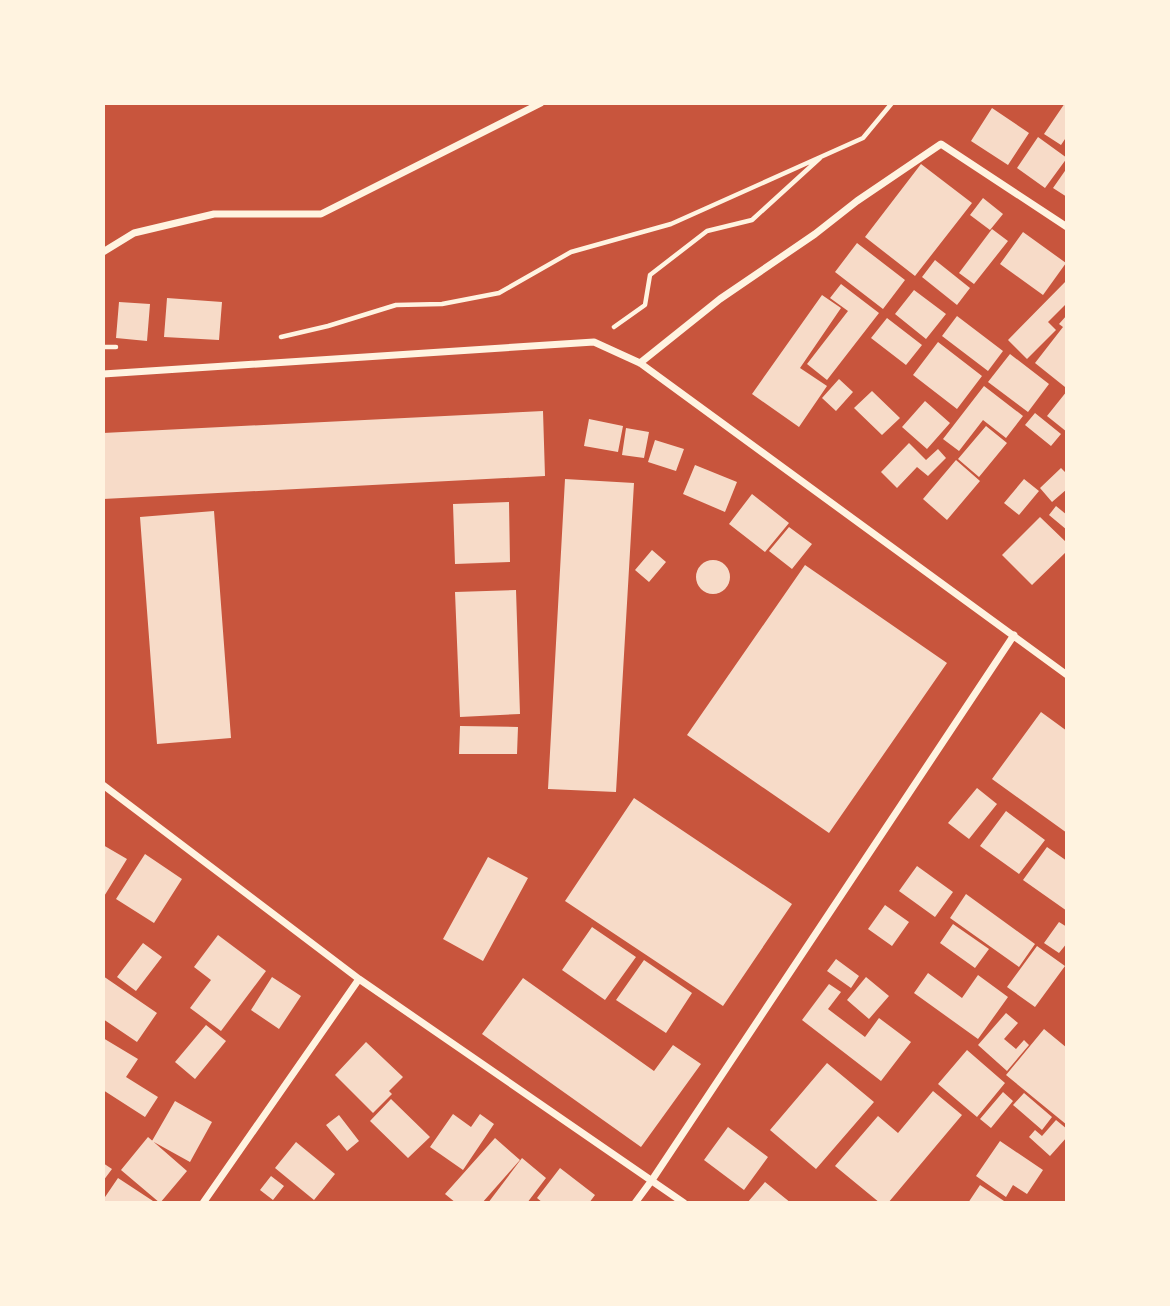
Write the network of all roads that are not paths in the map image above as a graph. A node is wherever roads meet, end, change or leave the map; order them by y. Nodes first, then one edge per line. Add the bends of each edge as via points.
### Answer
1 (541, 103) edge
2 (1067, 228) edge
3 (103, 252) edge
4 (640, 363) junction
5 (103, 374) edge
6 (1014, 635) junction
7 (1067, 675) edge
8 (103, 785) edge
9 (359, 979) junction
10 (652, 1180) junction
11 (203, 1203) edge
12 (635, 1203) edge
13 (684, 1203) edge

1 - 3 street via 321,214 214,214 134,233
2 - 4 street via 941,144 720,299
4 - 5 street via 594,342
4 - 6 street
6 - 7 street
6 - 10 street
8 - 9 street
9 - 10 street
9 - 11 street
10 - 12 street
10 - 13 street

